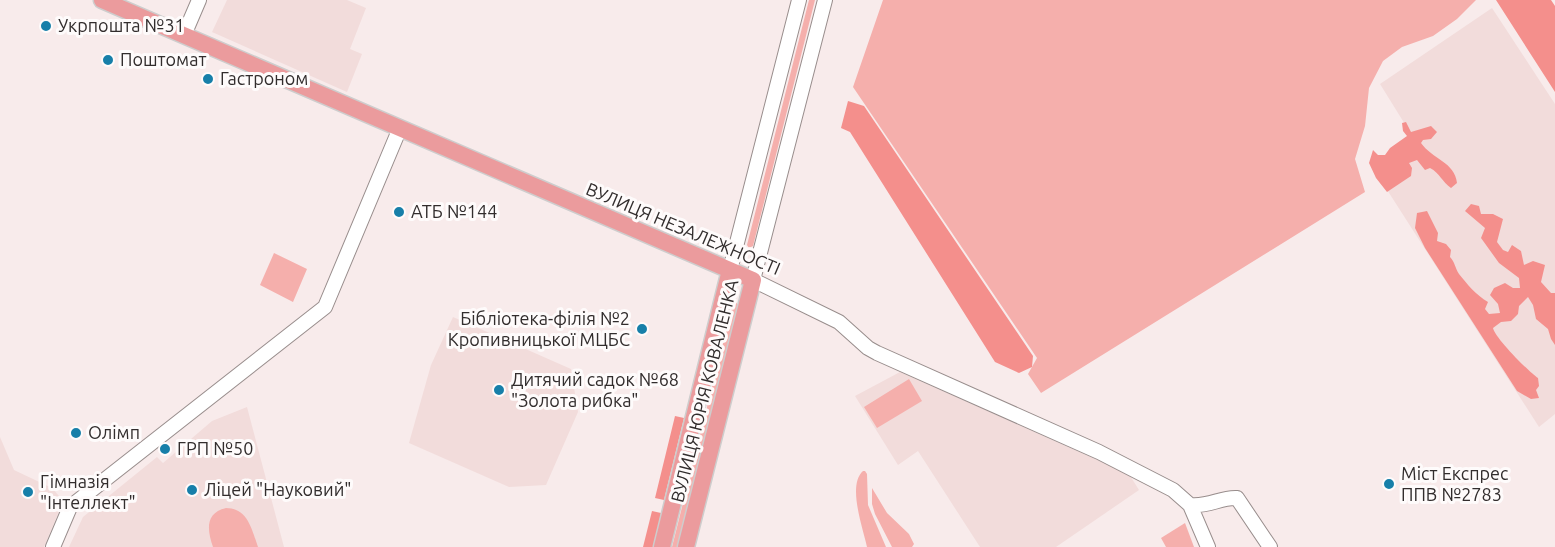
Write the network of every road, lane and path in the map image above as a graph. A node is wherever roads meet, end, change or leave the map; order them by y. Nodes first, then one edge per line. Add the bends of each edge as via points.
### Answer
1 (102, 0) edge
2 (189, 0) edge
3 (199, 0) edge
4 (799, 0) edge
5 (825, 0) edge
6 (180, 33) junction
7 (400, 128) junction
8 (730, 270) junction
9 (753, 280) junction
10 (1190, 505) junction
11 (52, 547) edge
12 (662, 547) edge
13 (687, 547) edge
14 (1208, 547) edge
15 (1270, 547) edge

1 - 6 main road, ВУЛИЦЯ НЕЗАЛЕЖНОСТІ
2 - 6 street
3 - 6 street
4 - 8 street, ВУЛИЦЯ ЮРІЯ КОВАЛЕНКА
5 - 9 street, ВУЛИЦЯ ЮРІЯ КОВАЛЕНКА
6 - 7 main road, ВУЛИЦЯ НЕЗАЛЕЖНОСТІ
7 - 8 main road, ВУЛИЦЯ НЕЗАЛЕЖНОСТІ
7 - 11 street via 325,307 70,507
8 - 9 main road, ВУЛИЦЯ НЕЗАЛЕЖНОСТІ
8 - 12 main road, ВУЛИЦЯ ЮРІЯ КОВАЛЕНКА
9 - 10 street, ВУЛИЦЯ НЕЗАЛЕЖНОСТІ via 839,322 877,353 1118,462 1173,490
9 - 13 main road, ВУЛИЦЯ ЮРІЯ КОВАЛЕНКА
10 - 14 street, ВУЛИЦЯ НЕЗАЛЕЖНОСТІ
10 - 15 street via 1237,498

